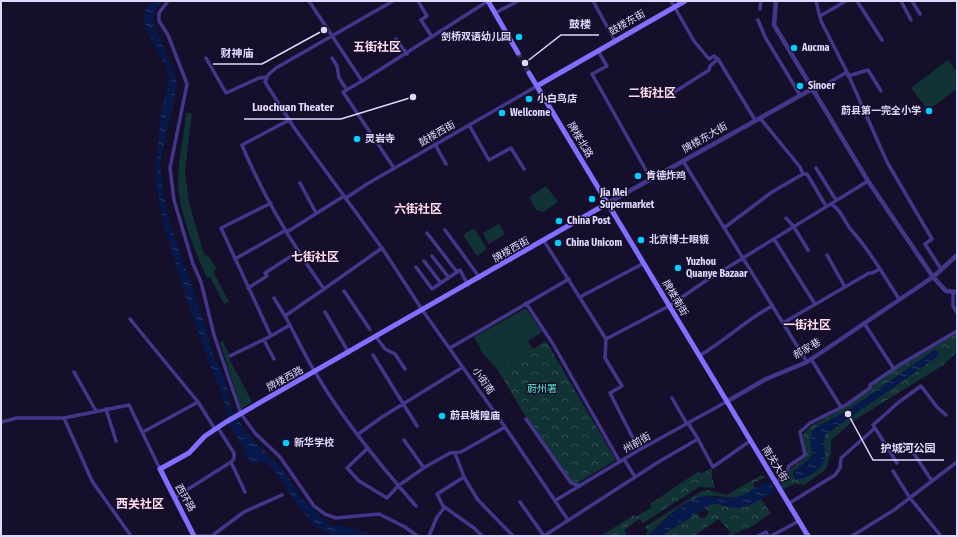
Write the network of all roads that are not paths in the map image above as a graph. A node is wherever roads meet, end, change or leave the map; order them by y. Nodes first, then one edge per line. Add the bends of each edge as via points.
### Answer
1 (168, 1) edge
2 (309, 1) edge
3 (393, 1) edge
4 (418, 1) edge
5 (488, 1) edge
6 (518, 1) edge
7 (594, 1) edge
8 (671, 1) edge
9 (685, 1) edge
10 (761, 1) edge
11 (776, 1) edge
12 (816, 1) edge
13 (846, 1) edge
14 (857, 1) edge
15 (901, 1) edge
16 (912, 1) edge
17 (674, 7) junction
18 (760, 9) dead end
19 (495, 13) junction
20 (920, 14) dead end
21 (820, 16) junction
22 (758, 20) dead end
23 (911, 20) dead end
24 (332, 36) junction
25 (432, 38) junction
26 (396, 39) dead end
27 (615, 40) junction
28 (882, 40) dead end
29 (598, 51) junction
30 (518, 53) tunnel mouth
31 (407, 54) junction
32 (206, 58) dead end
33 (332, 58) dead end
34 (718, 59) junction
35 (529, 72) tunnel mouth
36 (848, 74) junction
37 (267, 77) junction
38 (362, 81) junction
39 (537, 86) junction
40 (347, 90) junction
41 (812, 91) junction
42 (881, 91) dead end
43 (800, 95) junction
44 (668, 96) dead end
45 (757, 119) junction
46 (289, 120) junction
47 (469, 125) junction
48 (435, 144) junction
49 (683, 161) junction
50 (446, 164) dead end
51 (394, 168) junction
52 (816, 168) dead end
53 (524, 169) dead end
54 (803, 174) junction
55 (651, 179) junction
56 (868, 181) junction
57 (300, 183) dead end
58 (345, 197) junction
59 (836, 200) junction
60 (271, 203) junction
61 (608, 203) junction
62 (831, 204) junction
63 (826, 206) junction
64 (316, 214) junction
65 (786, 218) dead end
66 (794, 227) junction
67 (724, 228) junction
68 (445, 230) dead end
69 (287, 231) junction
70 (427, 233) dead end
71 (774, 239) junction
72 (544, 241) junction
73 (382, 248) junction
74 (808, 250) dead end
75 (299, 251) junction
76 (827, 255) dead end
77 (957, 255) edge
78 (432, 256) dead end
79 (743, 258) junction
80 (234, 259) junction
81 (424, 261) dead end
82 (644, 263) junction
83 (416, 267) dead end
84 (880, 269) junction
85 (941, 269) junction
86 (457, 272) junction
87 (932, 277) junction
88 (449, 278) junction
89 (480, 278) junction
90 (569, 279) junction
91 (441, 283) junction
92 (468, 285) junction
93 (845, 287) junction
94 (248, 288) junction
95 (324, 289) junction
96 (344, 291) dead end
97 (955, 292) edge
98 (274, 298) dead end
99 (580, 298) junction
100 (899, 299) junction
101 (526, 303) junction
102 (815, 304) junction
103 (669, 306) junction
104 (772, 306) junction
105 (422, 311) junction
106 (325, 312) dead end
107 (957, 313) edge
108 (285, 316) junction
109 (130, 319) dead end
110 (782, 323) junction
111 (864, 324) junction
112 (290, 325) junction
113 (369, 328) tunnel mouth
114 (957, 331) edge
115 (271, 336) junction
116 (374, 336) junction
117 (606, 339) junction
118 (264, 340) junction
119 (450, 348) junction
120 (349, 353) junction
121 (372, 355) dead end
122 (230, 356) dead end
123 (699, 356) junction
124 (274, 359) dead end
125 (809, 361) junction
126 (463, 367) junction
127 (894, 368) junction
128 (405, 369) dead end
129 (74, 372) dead end
130 (315, 372) junction
131 (672, 398) dead end
132 (198, 402) junction
133 (726, 402) junction
134 (403, 405) junction
135 (842, 407) junction
136 (106, 410) junction
137 (96, 411) junction
138 (240, 415) junction
139 (946, 415) dead end
140 (64, 418) junction
141 (526, 419) dead end
142 (1, 422) edge
143 (687, 424) junction
144 (417, 426) dead end
145 (505, 427) junction
146 (875, 428) junction
147 (217, 429) junction
148 (143, 432) junction
149 (357, 435) junction
150 (698, 439) junction
151 (116, 440) dead end
152 (404, 440) dead end
153 (750, 442) junction
154 (909, 446) dead end
155 (368, 448) junction
156 (639, 450) junction
157 (455, 454) junction
158 (624, 459) junction
159 (231, 462) junction
160 (620, 462) junction
161 (957, 462) edge
162 (896, 463) dead end
163 (424, 468) junction
164 (160, 469) junction
165 (893, 471) dead end
166 (464, 477) junction
167 (635, 477) junction
168 (932, 481) junction
169 (775, 483) junction
170 (398, 486) junction
171 (580, 486) junction
172 (245, 492) dead end
173 (282, 495) dead end
174 (174, 498) junction
175 (910, 498) junction
176 (556, 500) junction
177 (520, 502) dead end
178 (788, 504) junction
179 (416, 506) dead end
180 (445, 507) junction
181 (568, 520) junction
182 (799, 522) junction
183 (214, 535) edge
184 (131, 536) edge
185 (194, 536) edge
186 (417, 536) edge
187 (429, 536) edge
188 (482, 536) edge
189 (513, 536) edge
190 (544, 536) edge
191 (758, 536) edge
192 (770, 536) edge
193 (808, 536) edge
194 (852, 536) edge
195 (941, 536) edge

1 - 138 street via 159,13 160,21 187,84 170,168 174,200
2 - 24 street
3 - 24 street
4 - 25 street via 427,16 421,20
5 - 19 main road
5 - 25 street
6 - 19 street
7 - 27 street
8 - 17 street
9 - 17 main road, 鼓楼东街
10 - 18 street
11 - 41 street via 774,25
12 - 21 street
13 - 21 street
14 - 28 street
15 - 23 street
16 - 20 street
17 - 27 main road, 鼓楼东街
17 - 34 street via 694,41 709,59 714,56
19 - 30 main road
21 - 36 street
22 - 43 street via 765,37
24 - 37 street via 276,68
24 - 38 street
25 - 31 street
26 - 31 street
27 - 29 main road, 鼓楼东街
29 - 39 main road, 鼓楼东街
29 - 55 street via 607,66 592,74
31 - 38 street
32 - 37 street via 226,93
33 - 40 street via 337,66 339,78
34 - 44 street via 710,66 710,70
34 - 45 street
35 - 39 main road, 牌楼北路
36 - 41 street
36 - 42 street via 868,70
36 - 85 street via 887,162 932,240 925,244
37 - 46 street, 小街南 via 265,82
38 - 40 street
39 - 47 street, 鼓楼西街
39 - 61 main road, 牌楼北路
40 - 51 street via 343,92
41 - 43 street, 牌楼东大街
41 - 56 street
43 - 45 street, 牌楼东大街
45 - 49 street, 牌楼东大街
45 - 54 street via 800,167
46 - 58 street, 小街南
46 - 60 street via 242,145 256,178
47 - 48 street, 鼓楼西街
47 - 53 street via 489,160 511,148
48 - 50 street
48 - 51 street, 鼓楼西街
49 - 55 street, 牌楼东大街
49 - 67 street
51 - 58 street, 鼓楼西街
52 - 59 street
54 - 63 street via 807,174
54 - 67 street via 772,192
55 - 61 street, 牌楼东大街
56 - 59 street
56 - 87 street
57 - 64 street
58 - 64 street, 鼓楼西街
58 - 73 street, 小街南
59 - 62 street
60 - 69 street
60 - 80 street via 221,228
61 - 72 main road, 牌楼西街
61 - 82 main road, 牌楼南街
62 - 63 street
62 - 84 street via 837,207
63 - 66 street
64 - 69 street, 鼓楼西街
65 - 66 street
66 - 71 street
66 - 74 street
67 - 79 street
68 - 89 street
69 - 75 street
69 - 80 street, 鼓楼西街
70 - 86 street
71 - 79 street
71 - 102 street
72 - 89 main road, 牌楼西街
72 - 90 street
73 - 95 street
73 - 105 street, 小街南
75 - 94 street via 265,272 267,276
75 - 95 street
76 - 93 street
77 - 85 street, 郝家巷
78 - 88 street
79 - 103 street
79 - 104 street
80 - 94 street
81 - 91 street
82 - 99 street
82 - 103 main road, 牌楼南街
83 - 91 street via 432,288
84 - 93 street
84 - 100 street
85 - 87 street, 郝家巷
86 - 88 street
86 - 92 street via 460,270
87 - 97 street via 946,291
87 - 100 street, 郝家巷
88 - 91 street
89 - 92 main road, 牌楼西街
90 - 99 street
90 - 101 street
92 - 105 main road, 牌楼西街
93 - 102 street
94 - 115 street
95 - 108 street
96 - 113 street
97 - 107 street via 953,306
98 - 108 street
99 - 117 street
100 - 111 street, 郝家巷
101 - 119 street
101 - 160 street via 553,344
102 - 110 street
103 - 117 street
103 - 123 main road, 牌楼南街
104 - 110 street
104 - 123 street via 746,321 740,329
105 - 116 main road, 牌楼西路
105 - 119 street, 小街南
106 - 120 street
108 - 112 street
109 - 132 street
110 - 125 street
111 - 125 street, 郝家巷
111 - 127 street
112 - 115 street
112 - 130 street
114 - 127 street
115 - 118 street
116 - 120 main road, 牌楼西路
116 - 128 street via 395,354
117 - 156 street via 605,358 622,386 610,393
118 - 122 street
118 - 124 street
119 - 126 street, 小街南
120 - 130 main road, 牌楼西路
121 - 134 street
123 - 133 main road, 牌楼南街
125 - 133 street, 郝家巷 via 766,379
125 - 135 street
126 - 134 street
126 - 145 street, 小街南
127 - 135 street
129 - 137 street
130 - 138 main road, 牌楼西路
130 - 149 street
131 - 143 street
132 - 147 street
132 - 148 street
133 - 143 street, 州前街
133 - 153 main road, 南关大街
134 - 144 street
134 - 149 street
135 - 169 street via 810,423 800,432 805,455 789,466 785,476
136 - 137 street
136 - 148 street via 130,405
136 - 151 street
137 - 140 street
138 - 147 main road, 牌楼西路
138 - 186 street via 280,457 314,506 325,514 336,518 379,514 406,527
139 - 146 street via 921,386 873,425
140 - 142 street via 17,418
140 - 184 street via 92,481
141 - 171 street via 571,483
143 - 150 street
143 - 156 street, 州前街
145 - 157 street
145 - 176 street, 小街南
146 - 162 street
146 - 178 street via 841,458 840,468 835,475
147 - 159 street via 234,452 234,459
147 - 164 main road, 牌楼西路 via 205,436 189,453
148 - 164 street
149 - 155 street
150 - 153 street via 713,467
150 - 167 street
152 - 163 street
153 - 169 main road, 南关大街
154 - 168 street
155 - 170 street
155 - 170 street via 347,468 349,471 370,489 387,498
156 - 158 street, 州前街
157 - 163 street via 450,453
157 - 166 street
158 - 160 street, 州前街
158 - 167 street
159 - 172 street
159 - 174 street
160 - 171 street, 州前街
161 - 168 street
163 - 170 street
164 - 174 main road, 西环路
165 - 175 street
166 - 180 street via 437,494
166 - 189 street via 478,500
167 - 181 street
168 - 175 street
169 - 178 main road, 南关大街
170 - 179 street
171 - 176 street, 州前街
173 - 183 street via 244,512
174 - 185 main road, 西环路
175 - 194 street
175 - 195 street
176 - 181 street, 小街南
177 - 190 street
178 - 182 main road, 南关大街
180 - 187 street via 437,517
180 - 188 street
181 - 190 street
182 - 192 street
182 - 193 main road, 南关大街
183 - 185 street
191 - 192 street via 766,532

